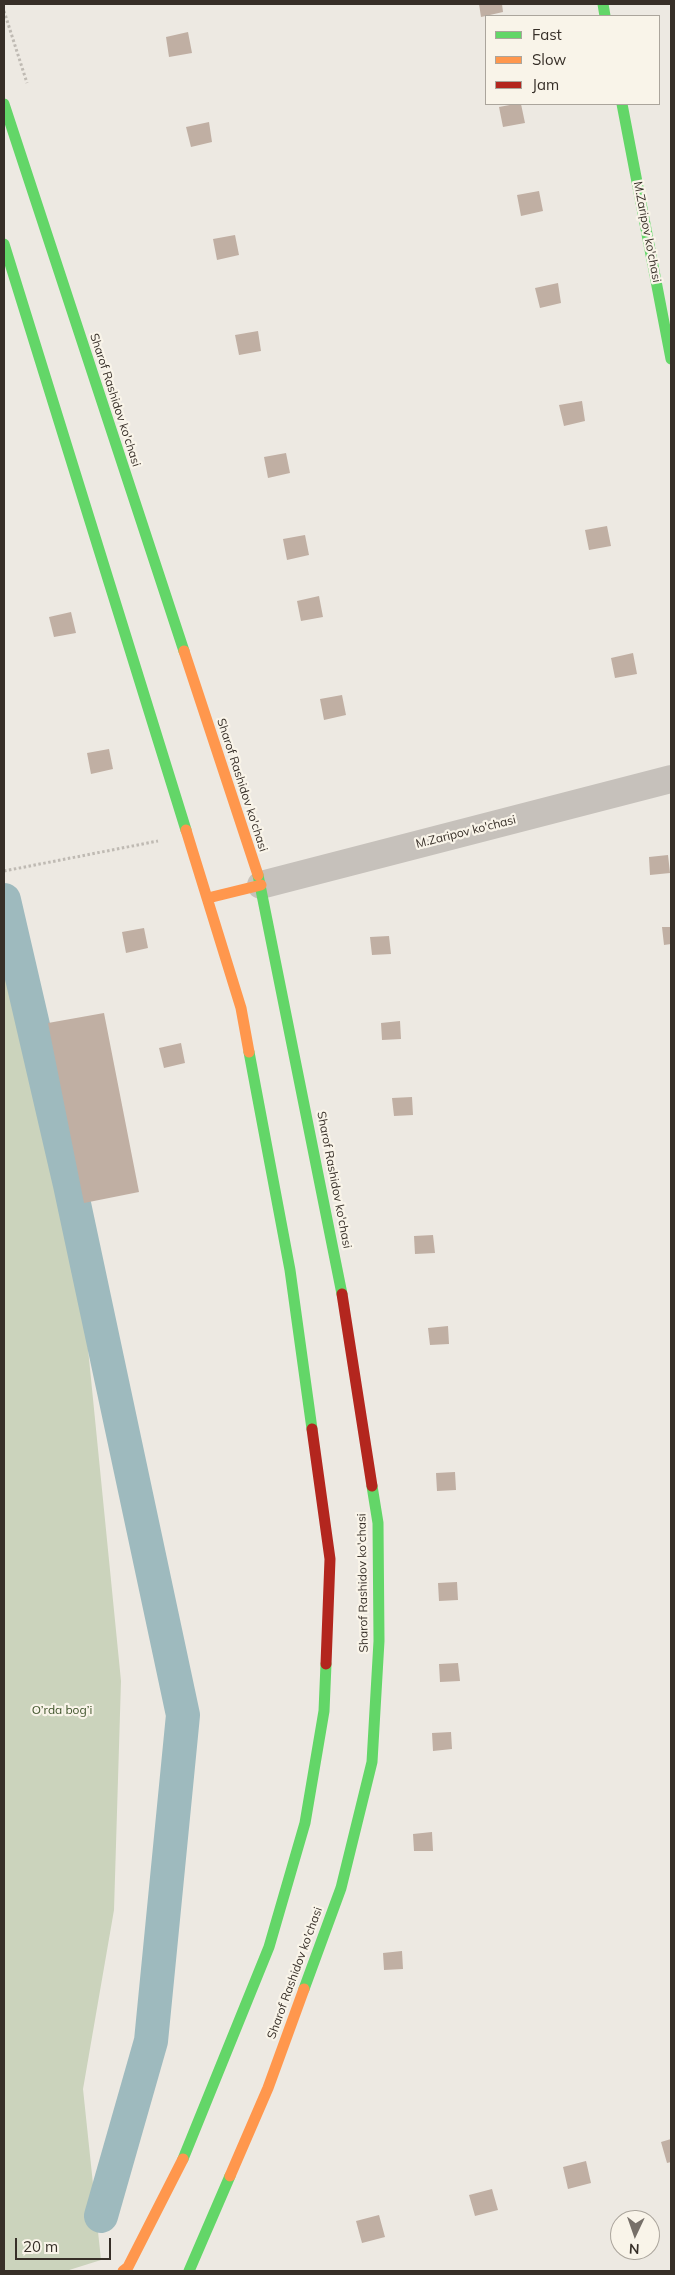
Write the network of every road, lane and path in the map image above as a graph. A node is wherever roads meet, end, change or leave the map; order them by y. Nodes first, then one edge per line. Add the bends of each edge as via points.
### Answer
1 (4, 104) edge
2 (622, 105) edge
3 (4, 244) edge
4 (671, 359) edge
5 (671, 779) edge
6 (188, 835) junction
7 (4, 871) edge
8 (261, 885) junction
9 (208, 898) junction
10 (123, 2271) edge
11 (189, 2271) edge

1 - 8 street, Sharof Rashidov ko'chasi
2 - 4 street, M.Zaripov ko'chasi
3 - 6 street
5 - 8 street, M.Zaripov ko'chasi
6 - 7 path
6 - 9 street
8 - 9 street
8 - 11 street, Sharof Rashidov ko'chasi via 345,1308 378,1523 379,1641 372,1762 341,1888 268,2088
9 - 10 street via 242,1008 291,1279 330,1559 324,1712 305,1823 269,1947 176,2175

